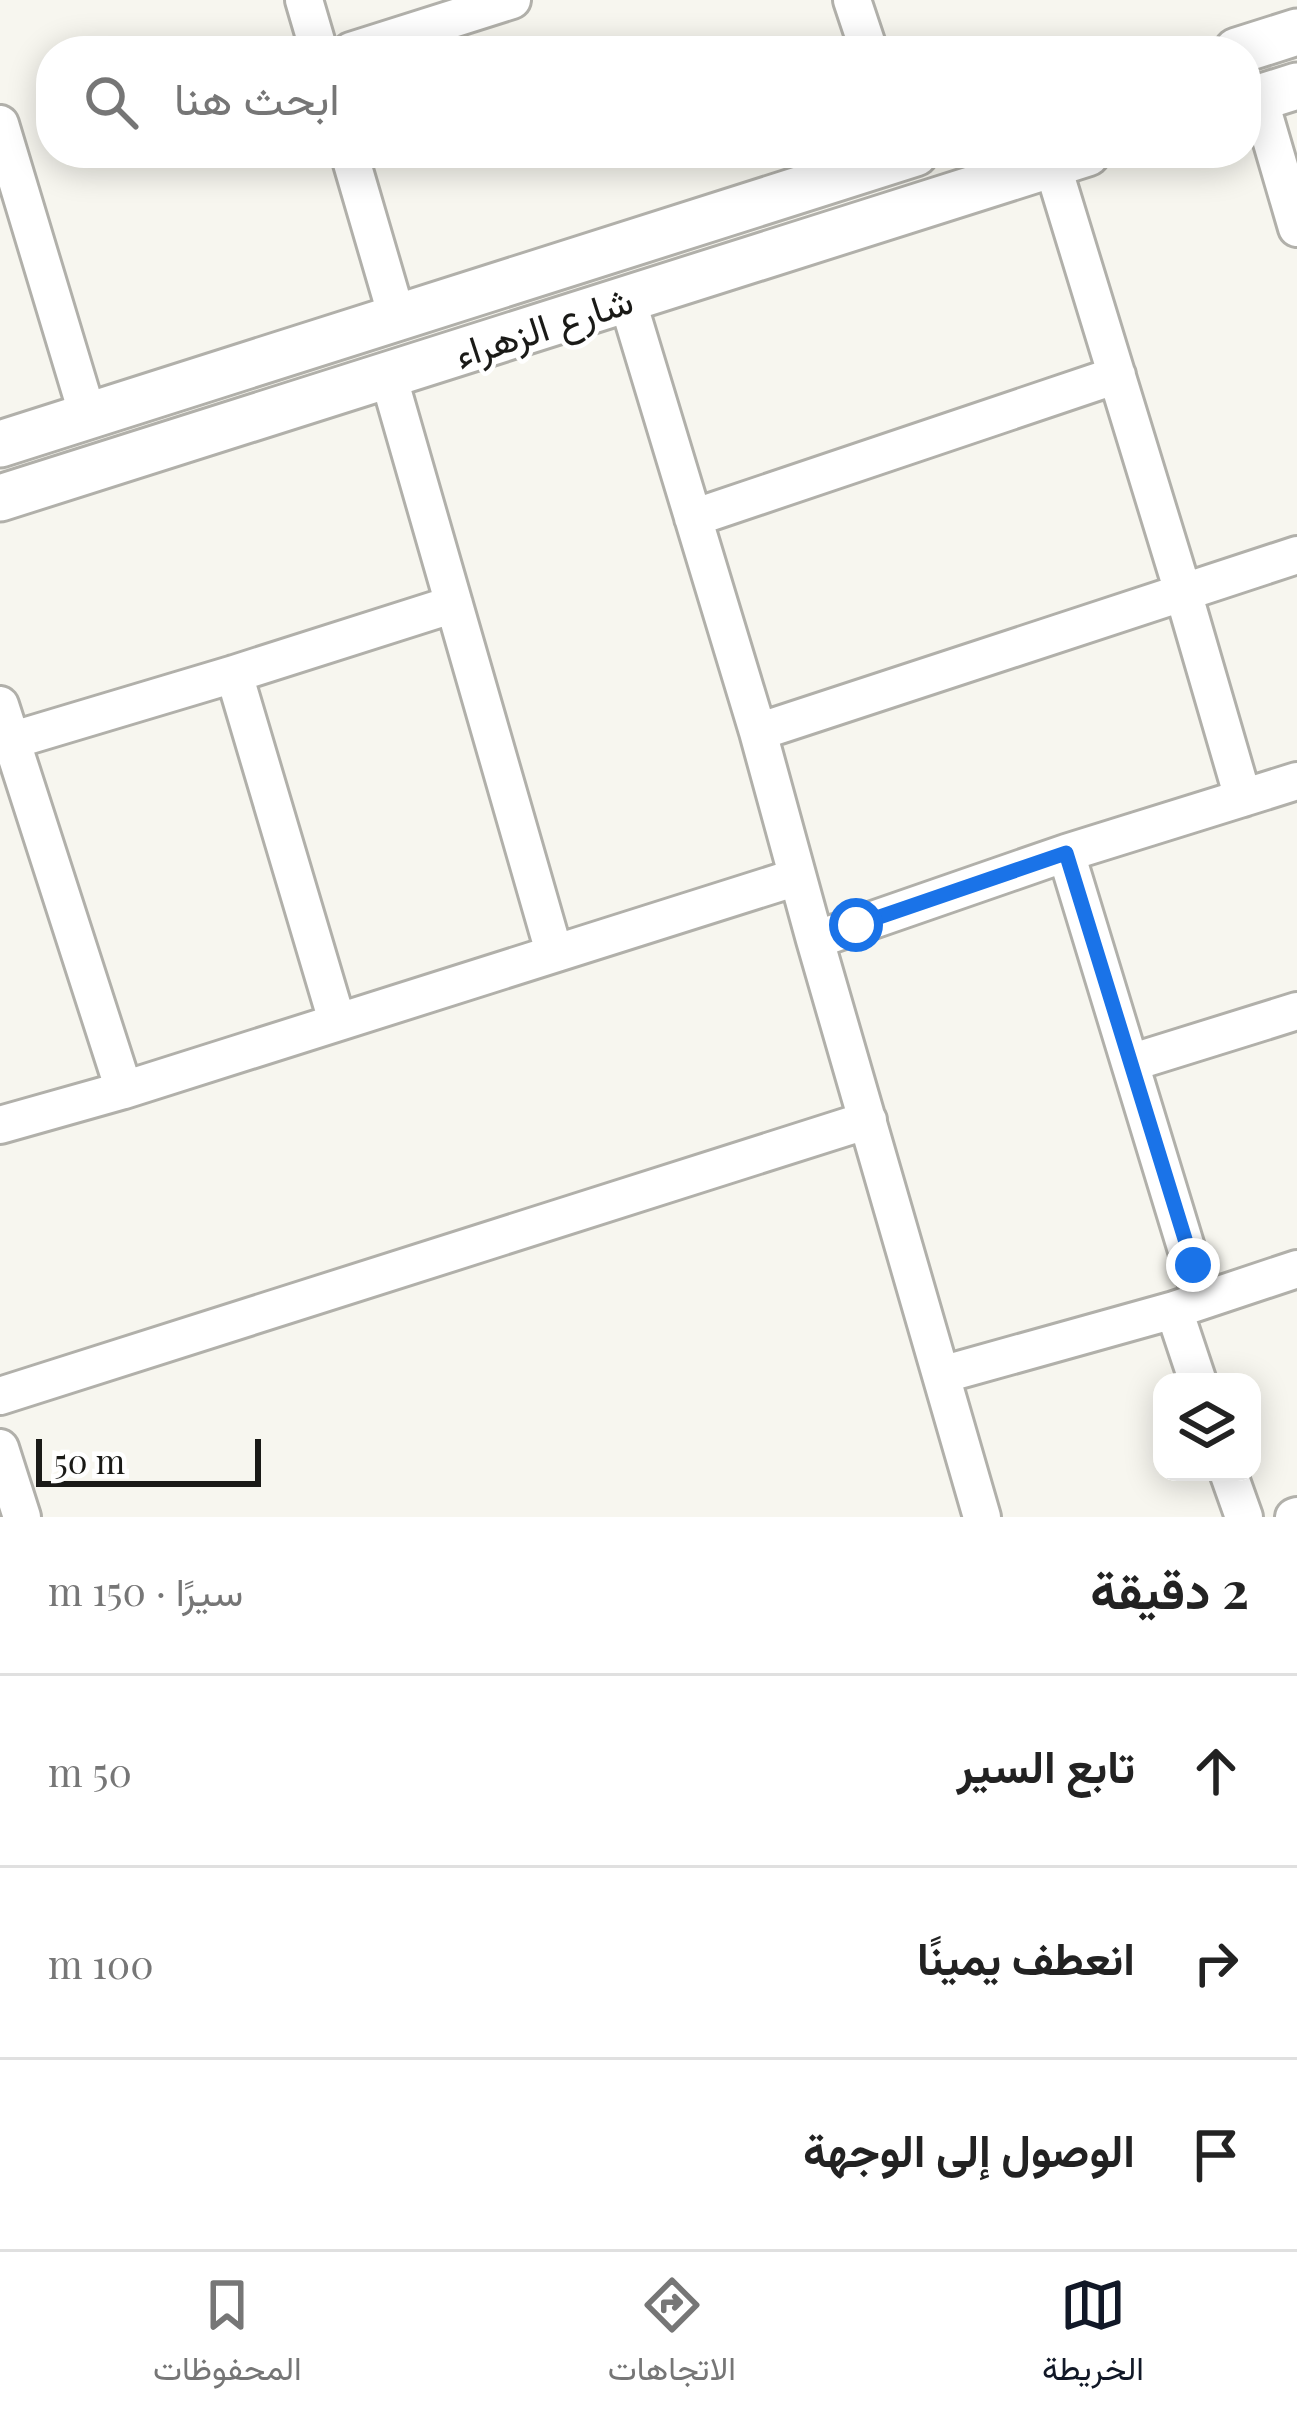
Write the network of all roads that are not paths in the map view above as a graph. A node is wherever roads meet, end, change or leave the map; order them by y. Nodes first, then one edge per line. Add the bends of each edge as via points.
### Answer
1 (304, 0) edge
2 (512, 0) edge
3 (852, 0) edge
4 (1297, 32) edge
5 (315, 36) edge
6 (398, 36) edge
7 (864, 36) edge
8 (1261, 43) edge
9 (1267, 96) edge
10 (0, 124) edge
11 (353, 168) edge
12 (864, 168) edge
13 (1038, 168) edge
14 (1071, 168) edge
15 (1297, 228) edge
16 (627, 299) junction
17 (397, 317) junction
18 (388, 374) junction
19 (1117, 375) junction
20 (209, 377) junction
21 (142, 398) junction
22 (88, 416) junction
23 (226, 426) junction
24 (0, 444) edge
25 (154, 449) junction
26 (0, 498) edge
27 (693, 518) junction
28 (1297, 555) edge
29 (1183, 592) junction
30 (454, 604) junction
31 (234, 674) junction
32 (0, 705) edge
33 (758, 732) junction
34 (10, 741) junction
35 (1297, 781) edge
36 (1243, 798) junction
37 (1066, 853) junction
38 (797, 878) junction
39 (814, 940) junction
40 (554, 952) junction
41 (1297, 1011) edge
42 (337, 1021) junction
43 (1130, 1063) junction
44 (124, 1090) junction
45 (868, 1120) junction
46 (0, 1125) edge
47 (1297, 1269) edge
48 (1188, 1305) junction
49 (1197, 1373) edge
50 (941, 1375) junction
51 (0, 1396) edge
52 (0, 1448) edge
53 (1231, 1481) edge
54 (22, 1517) edge
55 (982, 1517) edge
56 (1244, 1517) edge

1 - 5 street
2 - 6 street
3 - 7 street
4 - 8 main road
9 - 15 street
10 - 22 street
11 - 17 street
12 - 17 main road, شارع الزهراء
13 - 16 main road, شارع الزهراء
14 - 19 street
16 - 18 main road, شارع الزهراء
16 - 27 street
17 - 20 main road, شارع الزهراء
18 - 23 main road, شارع الزهراء
18 - 30 street
19 - 27 street
19 - 29 street
20 - 21 main road, شارع الزهراء
20 - 23 main road via 207,405
21 - 22 main road, شارع الزهراء
21 - 25 main road via 158,421
22 - 24 main road, شارع الزهراء
23 - 25 main road, شارع الزهراء
25 - 26 main road, شارع الزهراء
27 - 33 street
28 - 29 street
29 - 33 street
29 - 36 street
30 - 31 street
30 - 40 street
31 - 34 street
31 - 42 street
32 - 34 street
33 - 38 street
34 - 44 street
35 - 36 street
36 - 37 street
37 - 39 street
37 - 43 street
38 - 39 street
38 - 40 street
39 - 45 street
40 - 42 street
41 - 43 street
42 - 44 street
43 - 48 street
44 - 46 street
45 - 50 street
45 - 51 street
47 - 48 street
48 - 49 street
48 - 50 street
50 - 55 street
52 - 54 street
53 - 56 street

